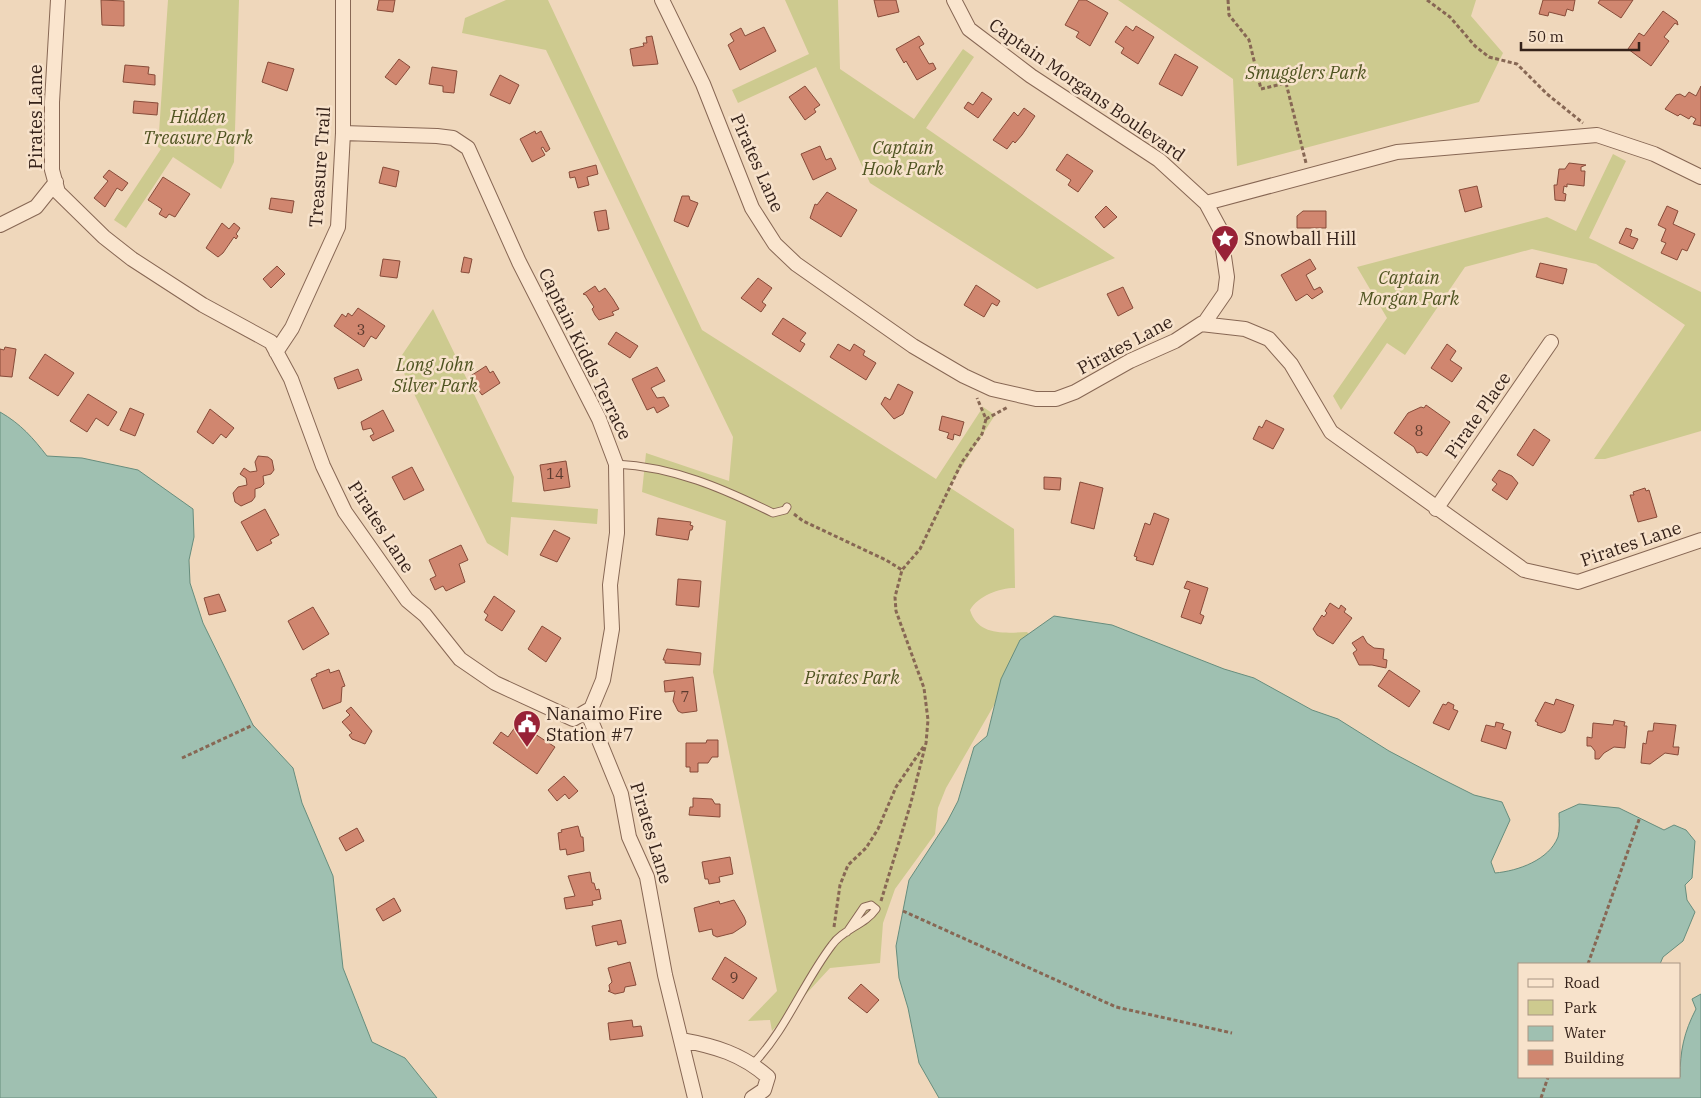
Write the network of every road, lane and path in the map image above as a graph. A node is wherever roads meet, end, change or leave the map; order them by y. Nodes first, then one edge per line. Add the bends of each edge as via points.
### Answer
1 (58, 0) edge
2 (343, 0) edge
3 (662, 0) edge
4 (954, 0) edge
5 (1228, 0) edge
6 (1427, 0) edge
7 (343, 133) junction
8 (1598, 135) junction
9 (1309, 175) junction
10 (1701, 176) edge
11 (56, 182) junction
12 (1206, 203) junction
13 (0, 225) edge
14 (1201, 324) junction
15 (1551, 342) dead end
16 (276, 352) junction
17 (970, 378) junction
18 (616, 464) junction
19 (786, 508) joint
20 (1436, 509) junction
21 (1701, 540) edge
22 (1679, 546) junction
23 (1701, 550) edge
24 (902, 570) junction
25 (587, 711) junction
26 (254, 725) dead end
27 (926, 743) junction
28 (182, 758) dead end
29 (1640, 817) dead end
30 (876, 909) junction
31 (903, 911) dead end
32 (847, 932) junction
33 (833, 943) junction
34 (1588, 963) edge
35 (1232, 1033) dead end
36 (681, 1040) junction
37 (753, 1064) junction
38 (1548, 1078) edge
39 (694, 1098) edge
40 (752, 1098) edge
41 (1540, 1098) edge

1 - 11 street, Pirates Lane via 52,102 52,170
2 - 7 street, Treasure Trail
3 - 17 street, Pirates Lane via 703,84 752,208 775,244 796,264 913,346
4 - 12 street, Captain Morgans Boulevard via 969,29 1031,76 1159,160
5 - 9 path via 1229,15 1249,40 1261,89 1286,83
6 - 8 path via 1450,17 1475,46 1489,57 1517,64 1547,94
7 - 16 street, Treasure Trail via 338,227 292,328
7 - 18 street, Captain Kidds Terrace via 437,136 453,138 468,148 518,262 599,419
8 - 9 street via 1397,152
8 - 10 street via 1654,154
9 - 12 street
11 - 13 street via 36,207
11 - 16 street, Pirates Lane via 58,192 132,259 203,305 259,334 270,342
12 - 14 street, Captain Morgans Boulevard via 1220,229 1227,277 1225,293
14 - 17 street, Pirates Lane via 1175,341 1056,399 1036,399 992,389
14 - 20 street, Pirates Lane via 1246,328 1269,339 1291,364 1331,432
15 - 20 street, Pirate Place
16 - 25 street, Pirates Lane via 291,379 323,466 345,512 407,600 425,615 460,659 495,683 573,719
17 - 24 path via 986,418 982,434 962,462 920,549
18 - 19 lane via 682,474 773,513
18 - 25 street, Captain Kidds Terrace via 617,534 610,586 612,629 603,680 591,709
19 - 24 path via 803,521
20 - 22 street, Pirates Lane via 1524,570 1578,582
21 - 22 street, Pirates Lane
22 - 23 street
24 - 27 path via 895,597 896,611 924,688 928,720
25 - 36 street, Pirates Lane via 621,794 629,837 647,877
26 - 28 path
27 - 30 path via 887,884
27 - 33 path via 896,786 878,830 866,848 848,865 840,885
29 - 34 path
30 - 32 lane via 870,918
30 - 32 lane via 871,905 864,907
31 - 35 path via 1116,1007
32 - 33 lane
33 - 37 lane via 814,969 771,1046
36 - 37 street via 725,1049
36 - 39 street, Pirates Lane
37 - 40 street via 768,1077 764,1090
38 - 41 path

